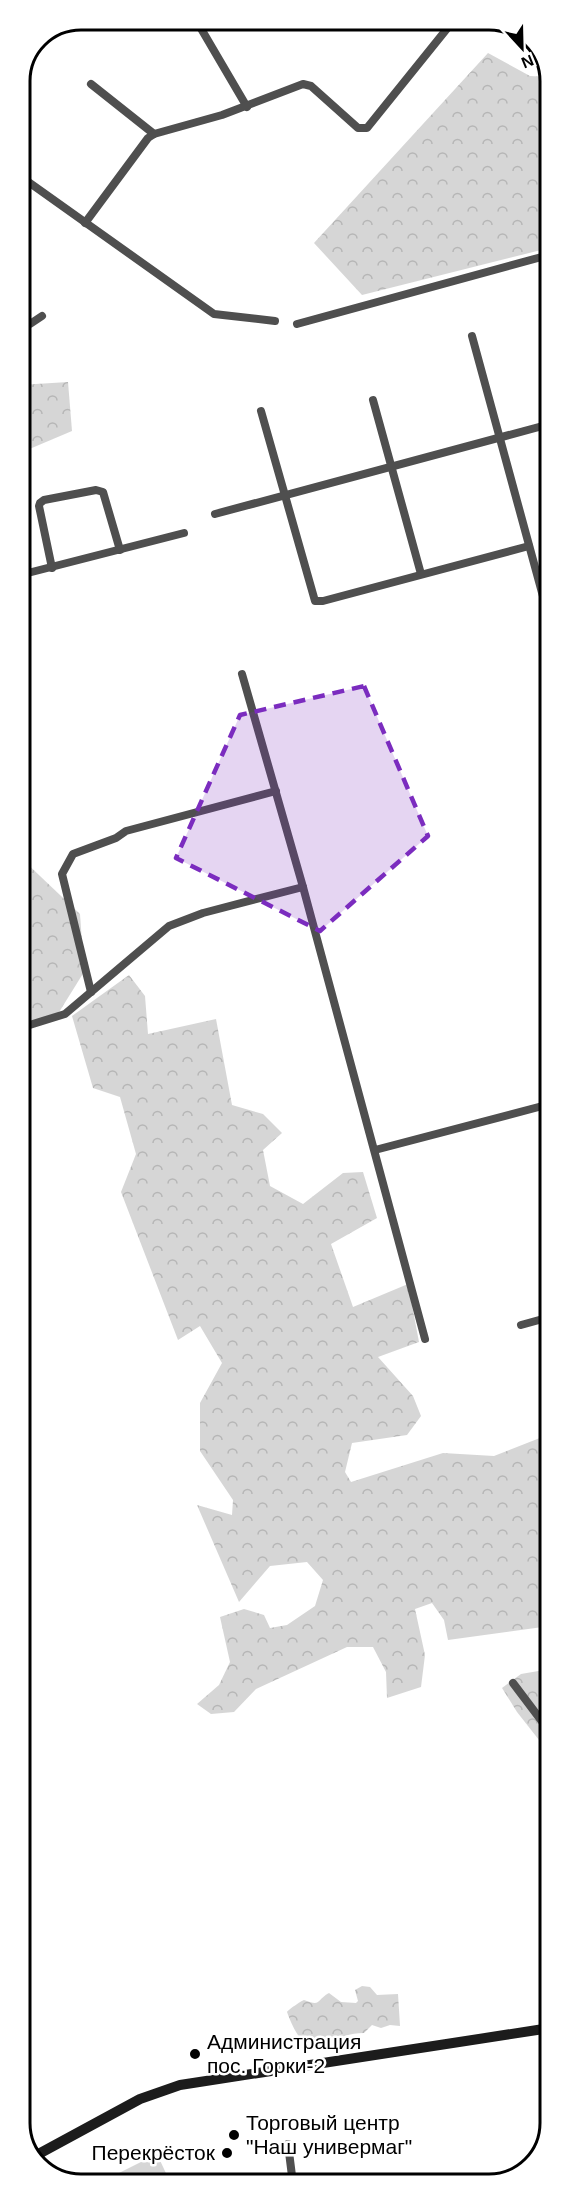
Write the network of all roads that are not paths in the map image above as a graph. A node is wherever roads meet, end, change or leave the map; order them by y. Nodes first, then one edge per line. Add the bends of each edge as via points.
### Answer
1 (202, 30) edge
2 (446, 30) edge
3 (91, 84) dead end
4 (247, 107) junction
5 (154, 134) junction
6 (30, 183) edge
7 (85, 224) junction
8 (540, 257) edge
9 (42, 316) dead end
10 (275, 321) dead end
11 (30, 324) edge
12 (297, 324) dead end
13 (472, 336) dead end
14 (373, 400) dead end
15 (261, 411) dead end
16 (540, 426) edge
17 (499, 436) junction
18 (391, 466) junction
19 (285, 495) junction
20 (215, 514) dead end
21 (184, 533) dead end
22 (529, 546) junction
23 (120, 550) junction
24 (52, 568) junction
25 (30, 573) edge
26 (421, 574) junction
27 (540, 586) edge
28 (242, 674) dead end
29 (276, 791) junction
30 (303, 887) junction
31 (91, 992) junction
32 (30, 1025) edge
33 (540, 1107) edge
34 (375, 1150) junction
35 (540, 1319) edge
36 (521, 1324) dead end
37 (425, 1340) dead end
38 (513, 1683) dead end
39 (540, 1719) edge
40 (540, 2030) edge
41 (288, 2144) dead end
42 (40, 2153) edge
43 (292, 2174) edge

1 - 4 street
2 - 4 street via 367,128 358,128 311,86 303,84
3 - 5 street
4 - 5 street
5 - 7 street
6 - 7 street
7 - 10 street via 214,314
8 - 12 street
9 - 11 street
13 - 17 street
14 - 18 street
15 - 19 street
16 - 17 street
17 - 18 street
17 - 22 street
18 - 19 street
18 - 26 street
19 - 20 street
19 - 26 street via 315,601
21 - 23 street
22 - 26 street
22 - 27 street
23 - 24 street
23 - 24 street via 103,492 44,500 39,506
24 - 25 street
28 - 29 street
29 - 30 street
29 - 31 street via 126,831 73,854 62,874
30 - 31 street via 169,926
30 - 34 street
31 - 32 street via 65,1014
33 - 34 street
34 - 37 street
35 - 36 street
38 - 39 street
40 - 42 main road via 180,2085 140,2099
41 - 43 street

